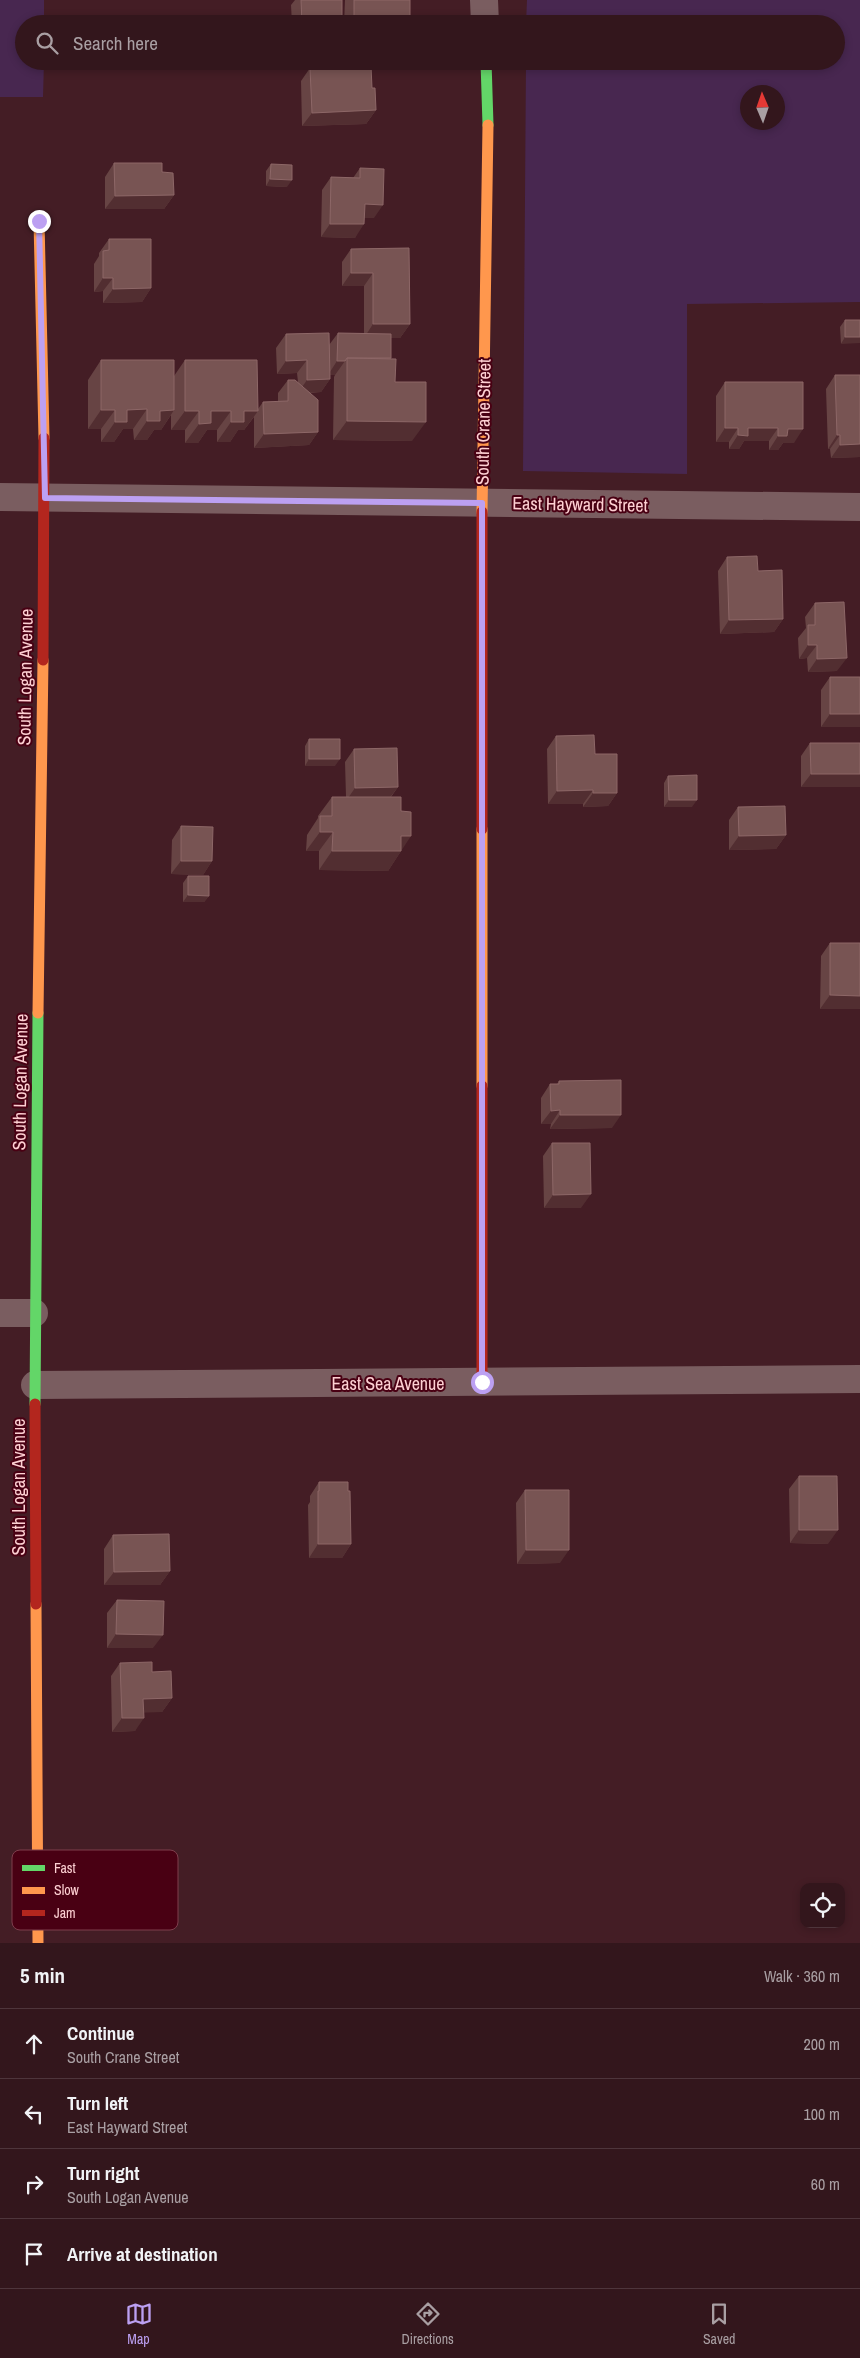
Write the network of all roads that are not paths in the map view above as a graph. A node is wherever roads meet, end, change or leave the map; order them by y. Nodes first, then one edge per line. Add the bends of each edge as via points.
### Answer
1 (484, 0) edge
2 (485, 15) edge
3 (486, 70) edge
4 (39, 221) dead end
5 (0, 497) edge
6 (45, 498) junction
7 (482, 503) junction
8 (860, 507) edge
9 (0, 1313) edge
10 (34, 1313) junction
11 (860, 1379) edge
12 (482, 1382) junction
13 (35, 1384) junction
14 (38, 1850) edge
15 (38, 1930) edge
16 (38, 1943) edge

1 - 2 street
3 - 7 street, South Crane Street
4 - 6 street, South Logan Avenue
5 - 6 street, East Hayward Street
6 - 7 street, East Hayward Street
6 - 10 street, South Logan Avenue
7 - 8 street, East Hayward Street
7 - 12 street, South Crane Street
9 - 10 street
10 - 13 street, South Logan Avenue
11 - 12 street, East Sea Avenue
12 - 13 street, East Sea Avenue
13 - 14 street, South Logan Avenue
15 - 16 street, South Logan Avenue

